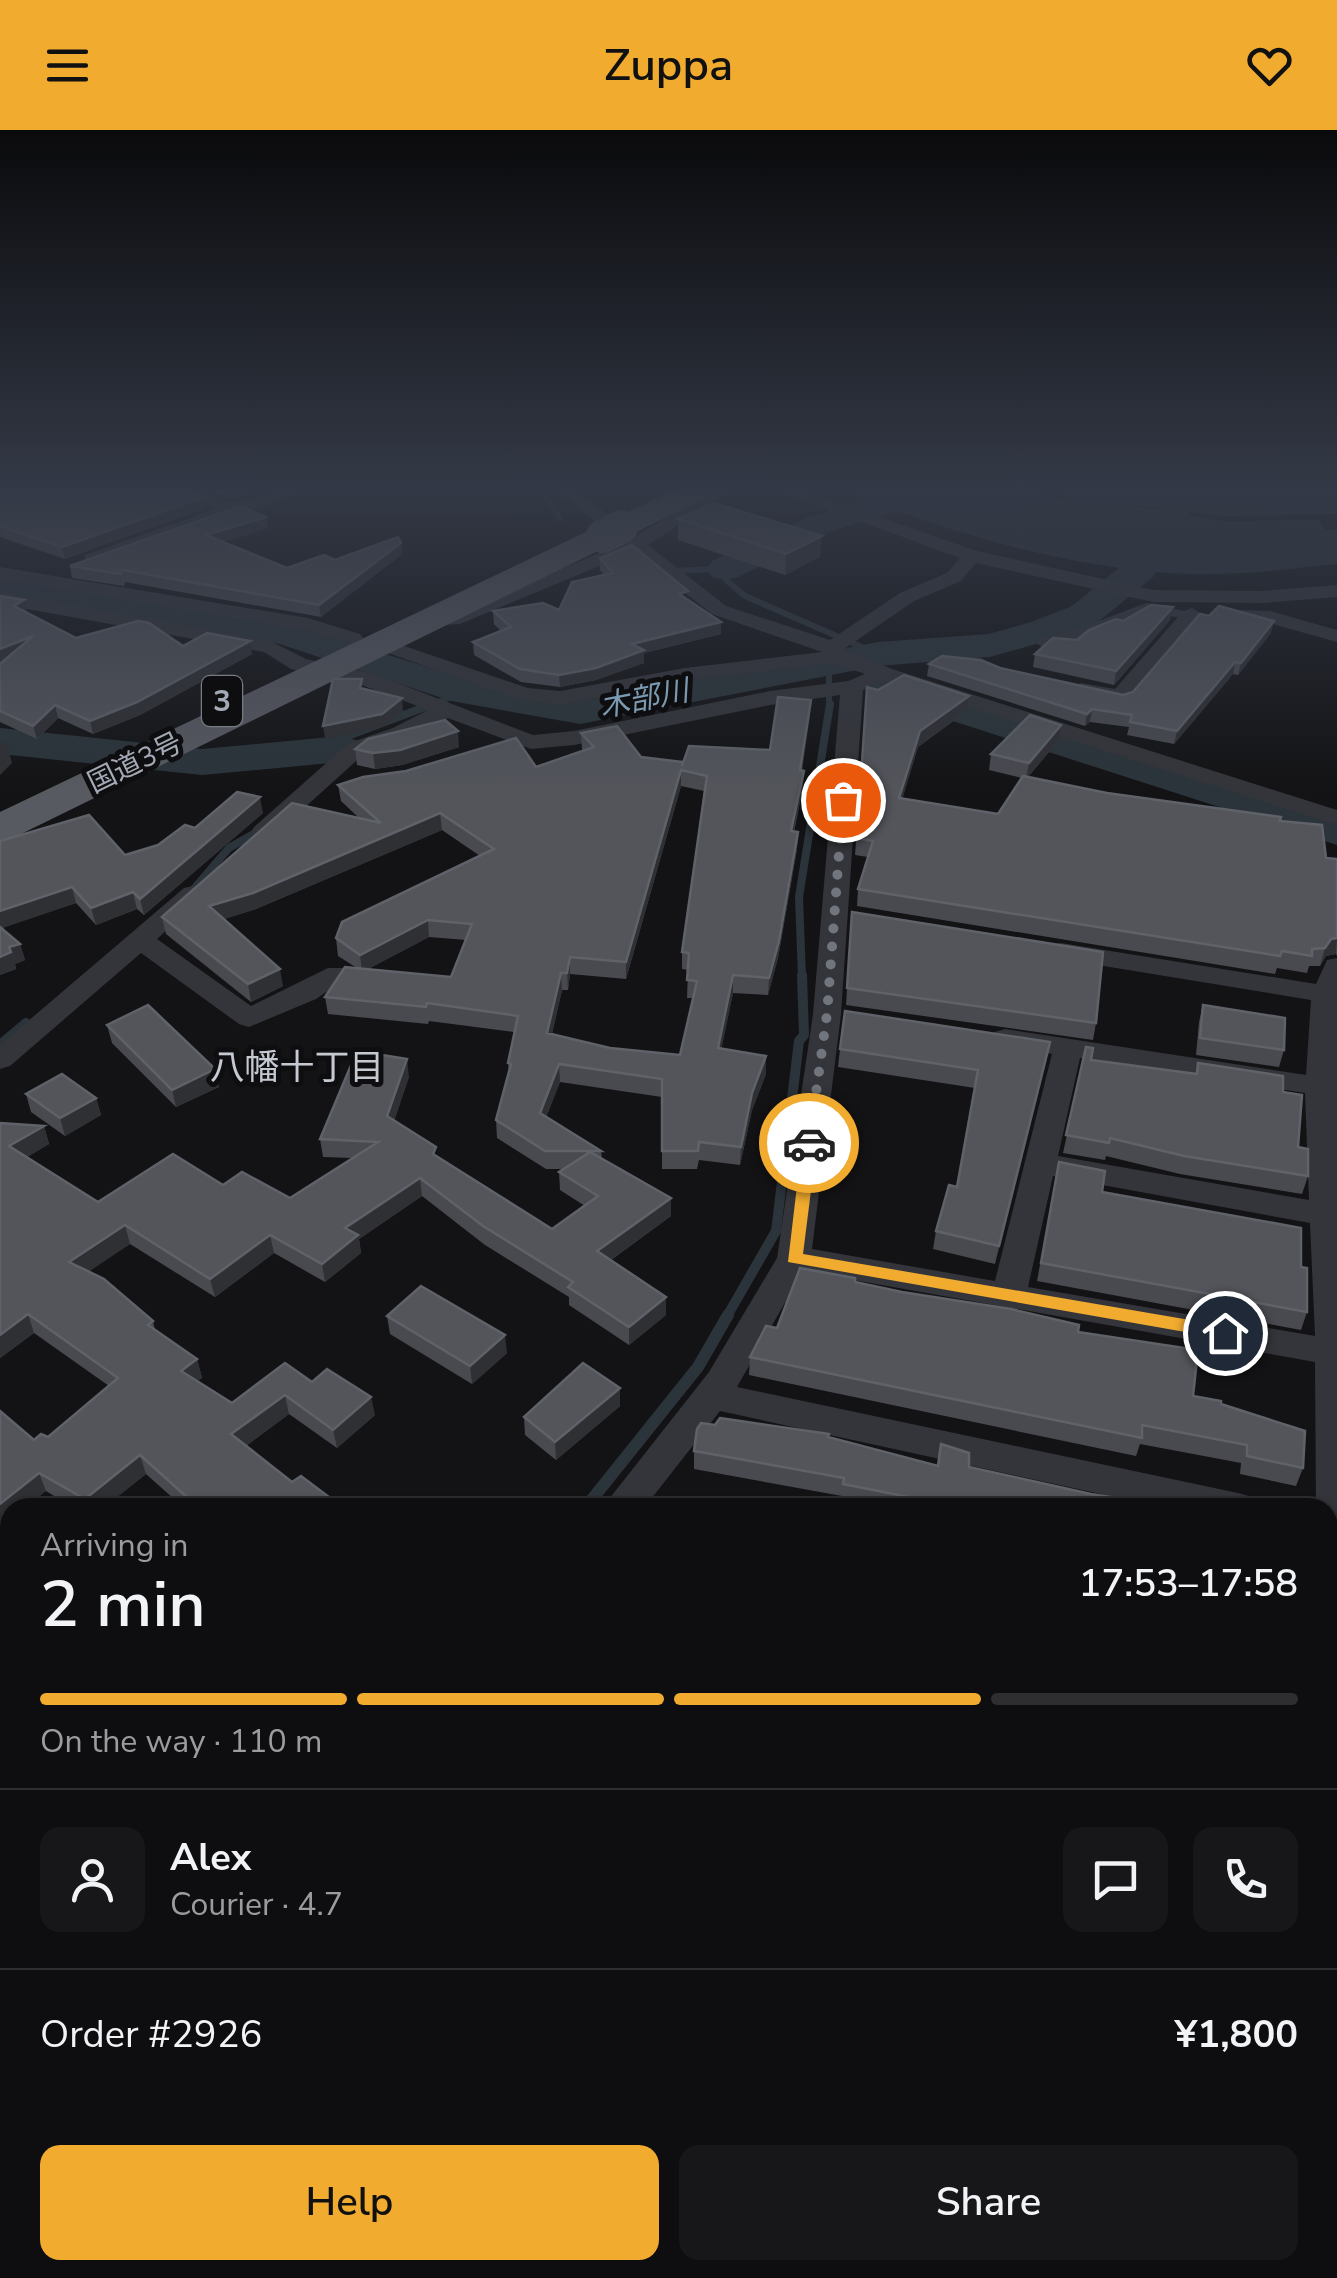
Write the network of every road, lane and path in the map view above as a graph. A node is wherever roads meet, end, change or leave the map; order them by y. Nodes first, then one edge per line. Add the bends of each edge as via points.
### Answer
1 (87, 589) edge
2 (483, 589) edge
3 (492, 589) edge
4 (691, 589) edge
5 (926, 589) edge
6 (1125, 589) edge
7 (1337, 591) edge
8 (0, 598) edge
9 (1264, 607) dead end
10 (1337, 607) edge
11 (1192, 614) junction
12 (1337, 636) edge
13 (1046, 643) edge
14 (837, 654) junction
15 (339, 656) junction
16 (884, 674) junction
17 (852, 687) junction
18 (1066, 687) edge
19 (448, 709) junction
20 (519, 739) junction
21 (487, 751) edge
22 (82, 779) junction
23 (359, 782) edge
24 (309, 790) junction
25 (0, 807) edge
26 (1337, 818) edge
27 (0, 828) edge
28 (250, 843) edge
29 (206, 882) edge
30 (140, 940) junction
31 (1030, 946) edge
32 (1337, 966) edge
33 (338, 974) edge
34 (1331, 996) edge
35 (827, 1014) junction
36 (864, 1019) edge
37 (975, 1034) edge
38 (1068, 1047) junction
39 (0, 1060) edge
40 (1329, 1088) edge
41 (1040, 1164) junction
42 (1324, 1214) junction
43 (794, 1258) junction
44 (1009, 1294) junction
45 (1335, 1353) edge
46 (711, 1395) junction
47 (629, 1498) edge
48 (1191, 1498) edge
49 (1333, 1498) edge

1 - 15 street via 308,624
2 - 15 highway, 国道3号 / 3
3 - 15 highway, 国道3号 / 3
4 - 14 street via 719,610
5 - 14 street
6 - 7 street via 1153,596
8 - 15 street
9 - 10 street
11 - 12 street via 1270,617
11 - 13 street via 1146,610
11 - 18 street via 1120,697
14 - 15 street via 560,698
14 - 16 street
15 - 19 street via 366,679
15 - 22 highway, 国道3号 / 3
16 - 17 street
16 - 26 street
17 - 20 street via 574,738
17 - 35 street via 844,915
19 - 20 street
19 - 24 street via 357,748
20 - 21 street
22 - 25 highway, 国道3号 / 3
22 - 27 highway, 国道3号 / 3
23 - 24 street
24 - 28 street
29 - 30 street
30 - 33 street via 248,1018
30 - 39 street
31 - 34 street
32 - 34 street
34 - 40 street
35 - 36 street
35 - 43 street
37 - 38 street
38 - 40 street
38 - 41 street
40 - 42 street
41 - 42 street
41 - 44 street
42 - 45 street
43 - 44 street
43 - 46 street
44 - 45 street
45 - 49 street
46 - 47 street
46 - 48 street

